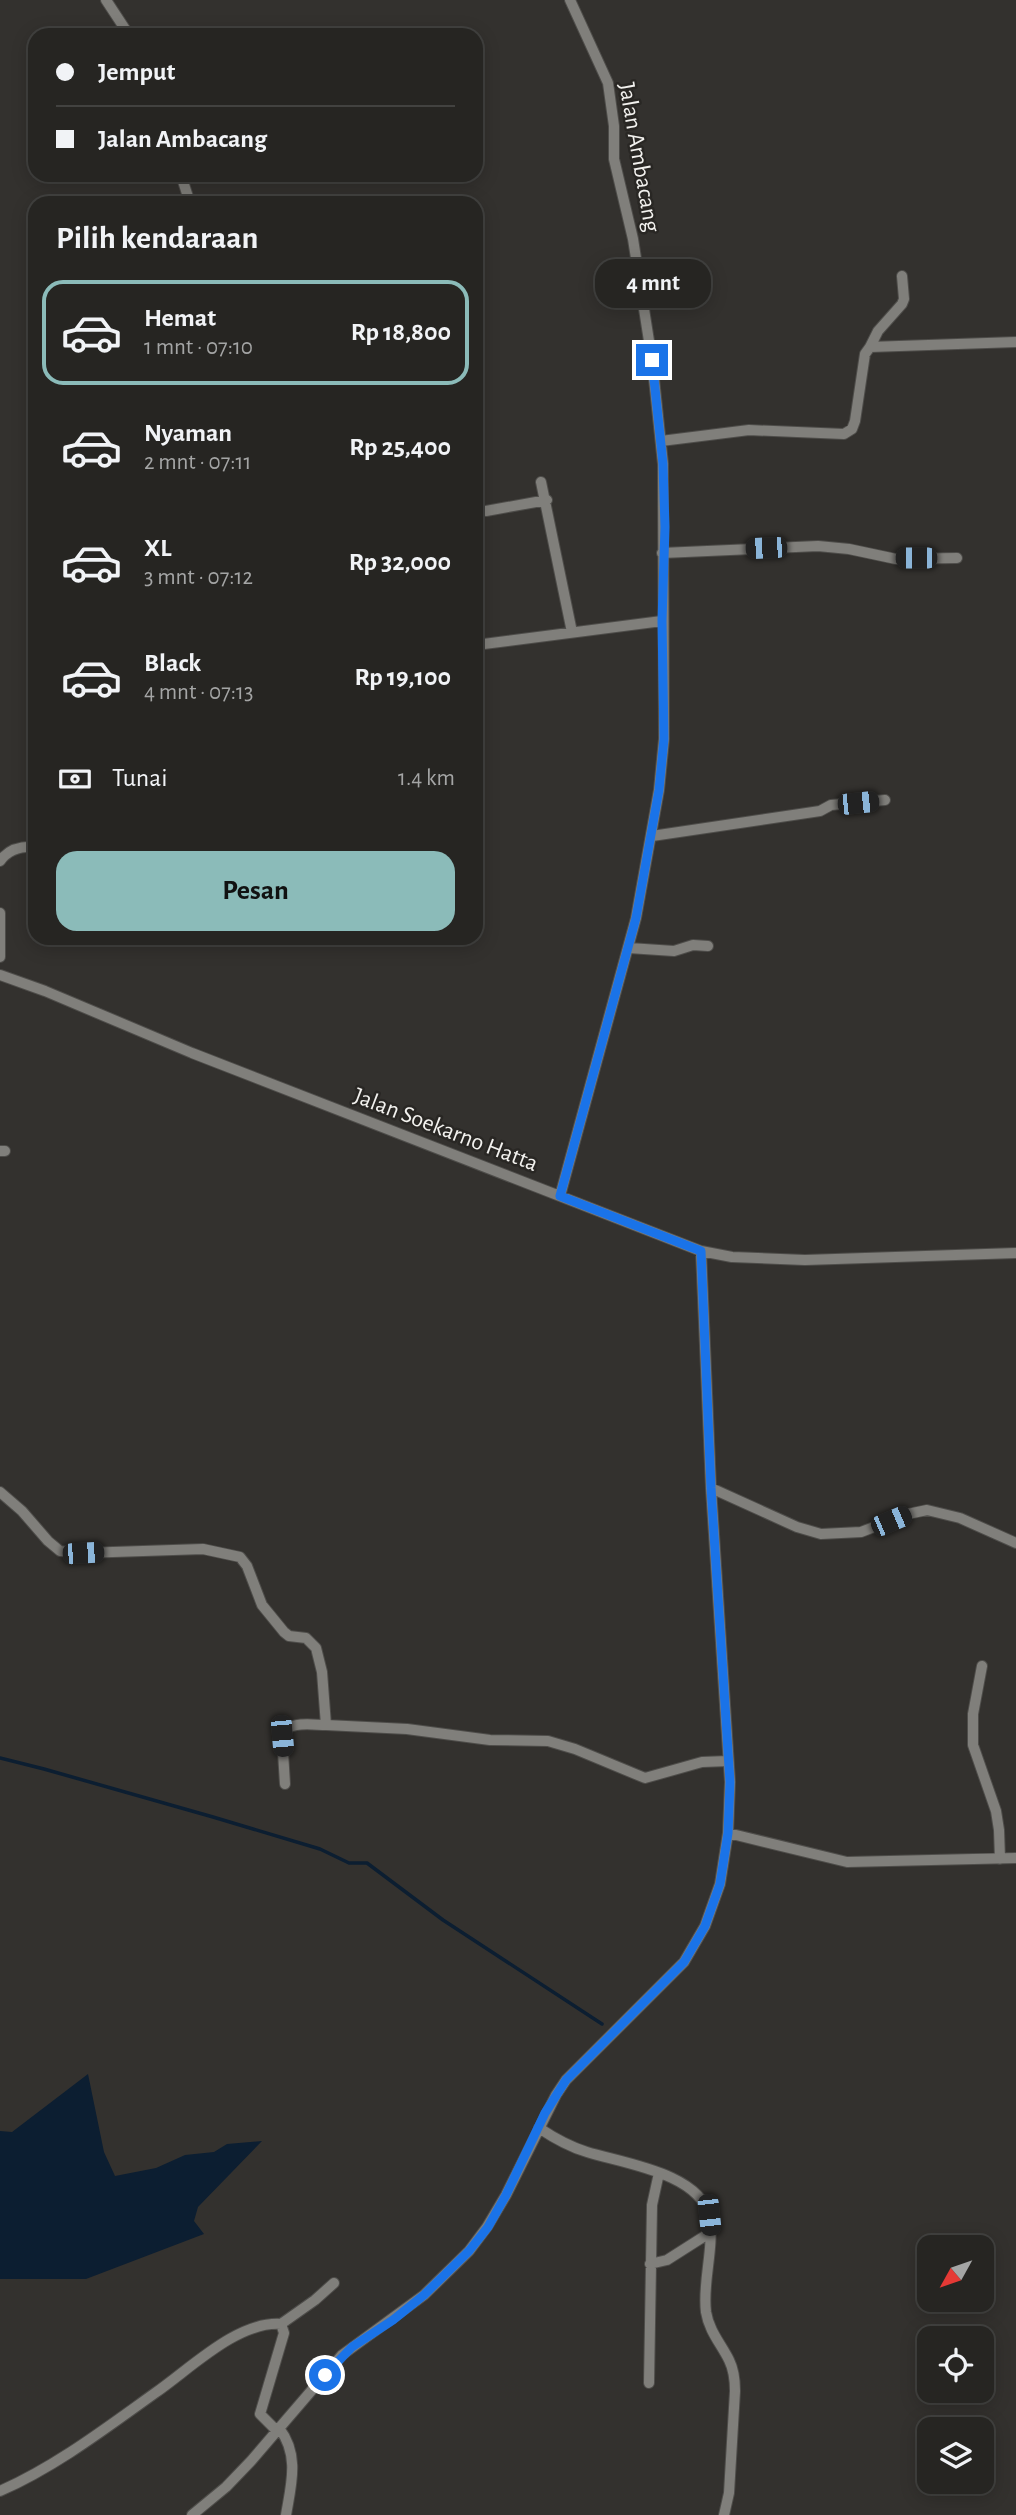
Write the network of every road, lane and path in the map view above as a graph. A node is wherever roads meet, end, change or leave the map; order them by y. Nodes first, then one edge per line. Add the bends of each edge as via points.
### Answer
1 (106, 0) edge
2 (570, 0) edge
3 (124, 28) edge
4 (902, 276) dead end
5 (1016, 342) edge
6 (870, 347) junction
7 (661, 441) junction
8 (541, 482) dead end
9 (547, 500) junction
10 (486, 511) dead end
11 (662, 553) junction
12 (957, 558) dead end
13 (662, 621) junction
14 (572, 632) junction
15 (483, 644) edge
16 (885, 800) dead end
17 (652, 836) junction
18 (28, 848) edge
19 (0, 861) edge
20 (0, 913) edge
21 (708, 946) dead end
22 (629, 948) junction
23 (0, 957) edge
24 (0, 975) edge
25 (560, 1196) junction
26 (701, 1251) junction
27 (1016, 1253) edge
28 (711, 1488) junction
29 (0, 1492) edge
30 (1016, 1543) edge
31 (982, 1666) dead end
32 (326, 1725) junction
33 (728, 1761) junction
34 (285, 1784) dead end
35 (728, 1833) junction
36 (1000, 1858) junction
37 (1016, 1858) edge
38 (539, 2128) junction
39 (659, 2173) junction
40 (710, 2232) junction
41 (650, 2264) junction
42 (334, 2283) dead end
43 (281, 2324) junction
44 (649, 2383) dead end
45 (278, 2430) junction
46 (0, 2491) edge
47 (191, 2515) edge
48 (286, 2515) edge
49 (724, 2515) edge

1 - 3 street
2 - 7 street, Jalan Ambacang via 608,83 614,159 633,240
4 - 6 street via 902,304
5 - 6 street
6 - 7 street via 865,354 855,421 848,432 749,430
7 - 11 street, Jalan Ambacang
8 - 9 street
9 - 10 street
9 - 14 street
11 - 12 street via 818,546 896,558
11 - 13 street, Jalan Ambacang
13 - 14 street
13 - 17 street, Jalan Ambacang via 664,739
14 - 15 street
16 - 17 street
17 - 22 street, Jalan Ambacang
18 - 19 street via 5,854
20 - 23 street
21 - 22 street via 674,951
22 - 25 street, Jalan Ambacang
24 - 25 street, Jalan Soekarno Hatta
25 - 26 street, Jalan Soekarno Hatta
26 - 27 street, Jalan Soekarno Hatta via 805,1260
26 - 28 street
28 - 30 street via 821,1534 861,1532 927,1510 960,1518
28 - 33 street
29 - 32 street via 60,1551 203,1549 240,1558 262,1605 284,1632 306,1638 316,1648
31 - 36 street via 973,1714 973,1745 996,1811
32 - 33 street via 548,1741 645,1778 702,1762
32 - 34 street via 284,1730
33 - 35 street
35 - 36 street via 847,1862
35 - 38 street via 715,1902 684,1962 566,2080
36 - 37 street
38 - 39 street via 584,2151
38 - 45 street via 488,2227 469,2251 424,2295 352,2347
39 - 40 street via 698,2195 705,2204
39 - 41 street via 652,2205
40 - 41 street via 667,2260
40 - 49 street via 707,2320 730,2362 735,2391
41 - 44 street
42 - 43 street
43 - 45 street via 282,2344 260,2410 264,2420
43 - 46 street via 231,2339 56,2460
45 - 47 street via 226,2487
45 - 48 street via 290,2446 293,2460

